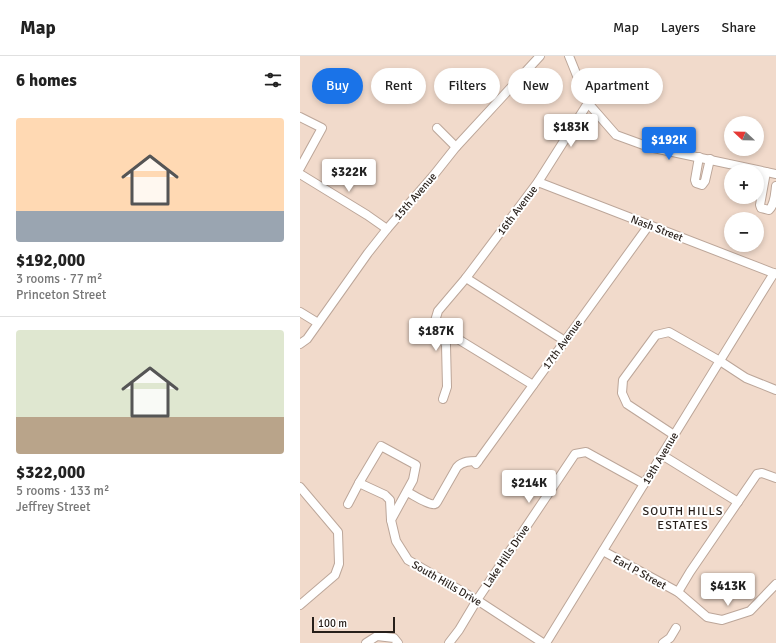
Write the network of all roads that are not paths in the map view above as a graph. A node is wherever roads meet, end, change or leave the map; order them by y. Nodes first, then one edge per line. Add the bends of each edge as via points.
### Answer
1 (540, 56) edge
2 (569, 56) edge
3 (574, 68) edge
4 (587, 104) edge
5 (589, 104) edge
6 (300, 117) edge
7 (437, 128) dead end
8 (456, 147) junction
9 (699, 157) junction
10 (710, 160) junction
11 (300, 168) edge
12 (766, 172) junction
13 (300, 174) edge
14 (776, 174) edge
15 (538, 182) junction
16 (776, 186) edge
17 (648, 224) junction
18 (387, 229) junction
19 (775, 273) edge
20 (466, 278) junction
21 (300, 312) edge
22 (318, 323) junction
23 (453, 336) dead end
24 (565, 341) junction
25 (300, 344) edge
26 (720, 361) junction
27 (533, 385) junction
28 (776, 390) edge
29 (443, 400) dead end
30 (674, 435) junction
31 (662, 455) junction
32 (776, 478) edge
33 (359, 483) junction
34 (644, 484) junction
35 (300, 487) edge
36 (407, 492) junction
37 (738, 502) junction
38 (348, 504) dead end
39 (391, 520) junction
40 (603, 551) junction
41 (776, 584) edge
42 (678, 592) junction
43 (477, 600) junction
44 (300, 605) edge
45 (676, 628) dead end
46 (366, 643) edge
47 (398, 643) edge
48 (449, 643) edge
49 (544, 643) edge
50 (663, 643) edge

1 - 8 street, 15th Avenue
2 - 3 street
4 - 15 street, 16th Avenue
5 - 9 street via 616,135 649,147
6 - 11 street via 322,128
7 - 8 street
8 - 18 street, 15th Avenue
9 - 10 street
9 - 10 street via 695,180 702,186
10 - 12 street
12 - 14 street
12 - 16 street via 761,208 769,210 772,207
13 - 18 street
15 - 17 street, Nash Street
15 - 20 street, 16th Avenue
17 - 19 street, Nash Street
17 - 24 street, 17th Avenue
18 - 22 street, 15th Avenue
19 - 26 street, 19th Avenue
20 - 24 street
20 - 29 street, 16th Avenue via 438,311 435,320 446,345 447,387
21 - 22 street
22 - 25 street, 15th Avenue via 307,339
23 - 27 street
24 - 27 street, 17th Avenue
26 - 28 street via 746,378
26 - 30 street, 19th Avenue
26 - 30 street via 669,332 656,335 623,380 622,393 627,404
27 - 36 street, 17th Avenue via 477,463 467,462 460,465 435,504
30 - 31 street, 19th Avenue
31 - 34 street, 19th Avenue
31 - 37 street
32 - 37 street via 762,473 757,474
33 - 36 street via 381,446 416,465
33 - 38 street
33 - 39 street, South Hills Drive via 390,500
34 - 40 street, 19th Avenue
34 - 43 street, Lake Hills Drive via 586,452 574,454
35 - 44 street via 338,532 339,564 335,575
36 - 39 street
37 - 42 street
39 - 43 street, South Hills Drive via 396,541 408,560
40 - 42 street, Earl P Street
40 - 49 street, 19th Avenue
41 - 42 street, Earl P Street via 750,611 722,620 707,617
43 - 48 street, Lake Hills Drive
43 - 49 street, South Hills Drive
45 - 50 street via 670,638
46 - 47 street via 377,636 394,638

